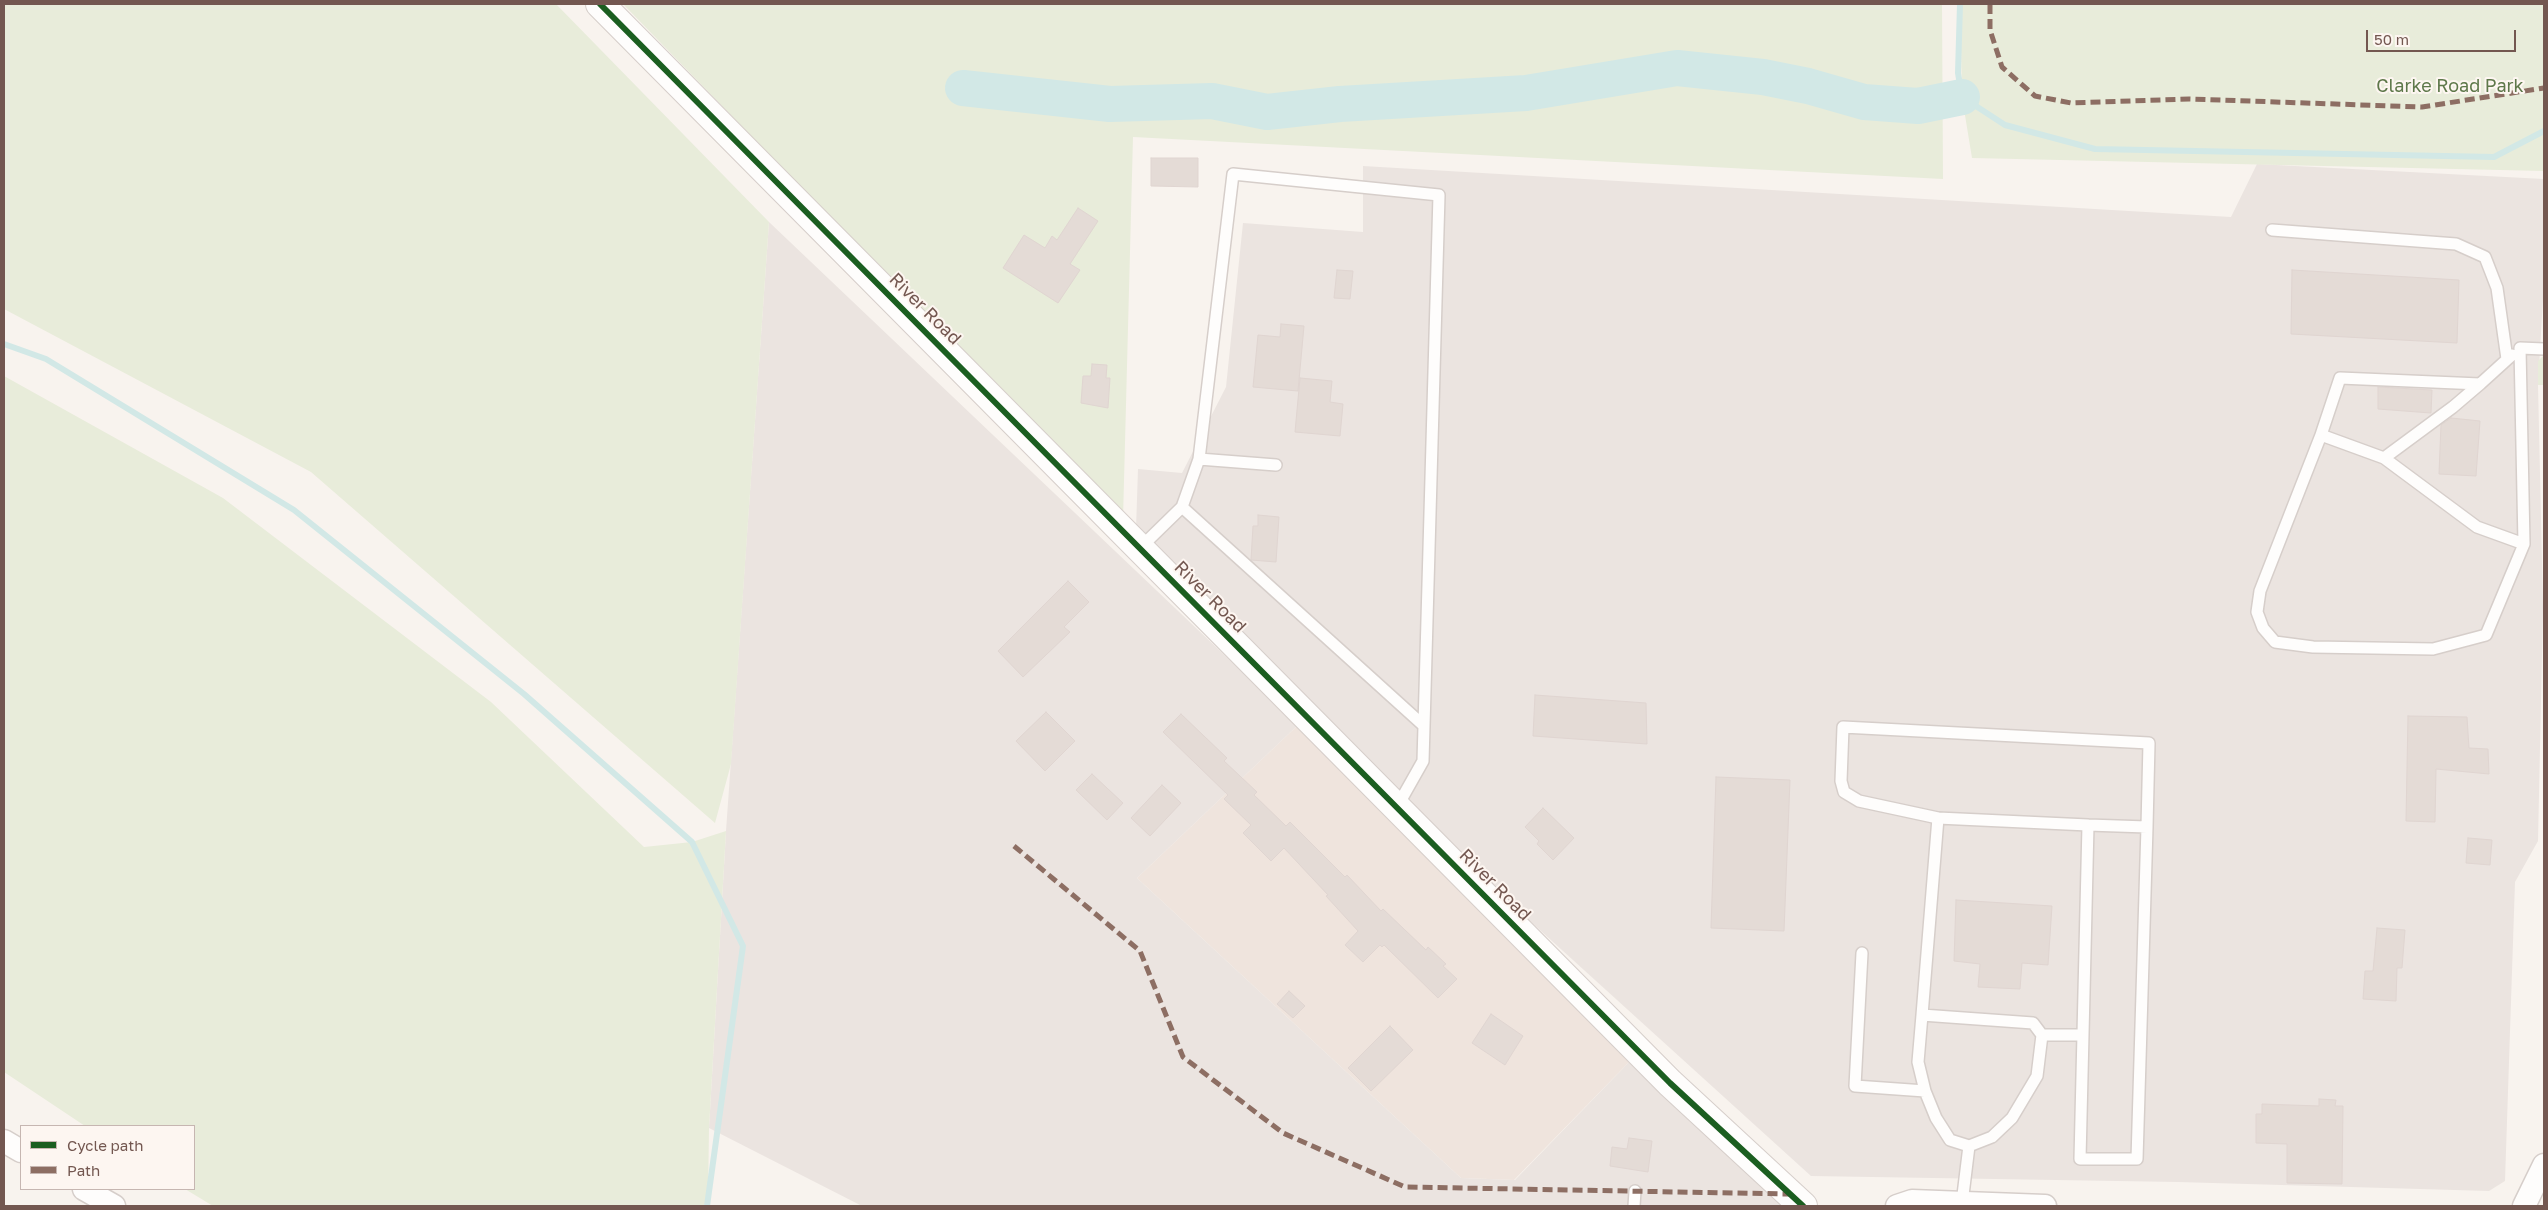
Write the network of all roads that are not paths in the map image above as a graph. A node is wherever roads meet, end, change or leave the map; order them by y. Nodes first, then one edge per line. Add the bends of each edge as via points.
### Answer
1 (600, 4) edge
2 (2272, 230) dead end
3 (2520, 348) junction
4 (2544, 349) edge
5 (2508, 359) junction
6 (2480, 384) junction
7 (2321, 435) junction
8 (2384, 458) junction
9 (1199, 459) junction
10 (1276, 465) dead end
11 (1182, 507) junction
12 (2524, 544) junction
13 (1140, 548) junction
14 (1423, 725) junction
15 (1397, 807) junction
16 (1938, 818) junction
17 (2088, 825) junction
18 (2147, 827) junction
19 (1862, 953) dead end
20 (1922, 1015) junction
21 (2042, 1035) junction
22 (2083, 1036) junction
23 (1925, 1091) junction
24 (4, 1141) edge
25 (1968, 1146) junction
26 (20, 1150) edge
27 (2544, 1165) edge
28 (86, 1190) edge
29 (1636, 1191) dead end
30 (1962, 1203) junction
31 (114, 1206) edge
32 (1634, 1206) edge
33 (1803, 1206) edge
34 (1897, 1206) edge
35 (2045, 1206) edge
36 (2525, 1206) edge

1 - 13 street, River Road
2 - 5 lane via 2456,244 2485,257 2497,288
3 - 4 lane
3 - 5 lane
3 - 12 lane
5 - 6 lane
6 - 7 lane via 2340,378
6 - 8 lane
7 - 8 lane
7 - 12 lane via 2260,591 2257,612 2263,628 2275,642 2313,647 2434,649 2486,635
8 - 12 lane via 2477,527
9 - 10 lane
9 - 11 lane
9 - 14 lane via 1232,174 1439,195
11 - 13 lane
11 - 14 lane
13 - 15 street, River Road
14 - 15 lane via 1423,761
15 - 33 street, River Road via 1670,1083
16 - 17 lane
16 - 18 lane via 1859,801 1844,792 1841,781 1843,727 2149,744
16 - 20 lane
17 - 18 lane
17 - 22 lane
18 - 22 lane via 2137,1159 2080,1158
19 - 23 lane via 1855,1086
20 - 21 lane via 2032,1023
20 - 23 lane via 1918,1062
21 - 22 lane
21 - 25 lane via 2037,1076 2012,1118 1992,1137
23 - 25 lane via 1950,1140
24 - 26 street
25 - 30 lane
27 - 36 street
28 - 31 street
29 - 32 lane
30 - 34 street via 1912,1201
30 - 35 street

